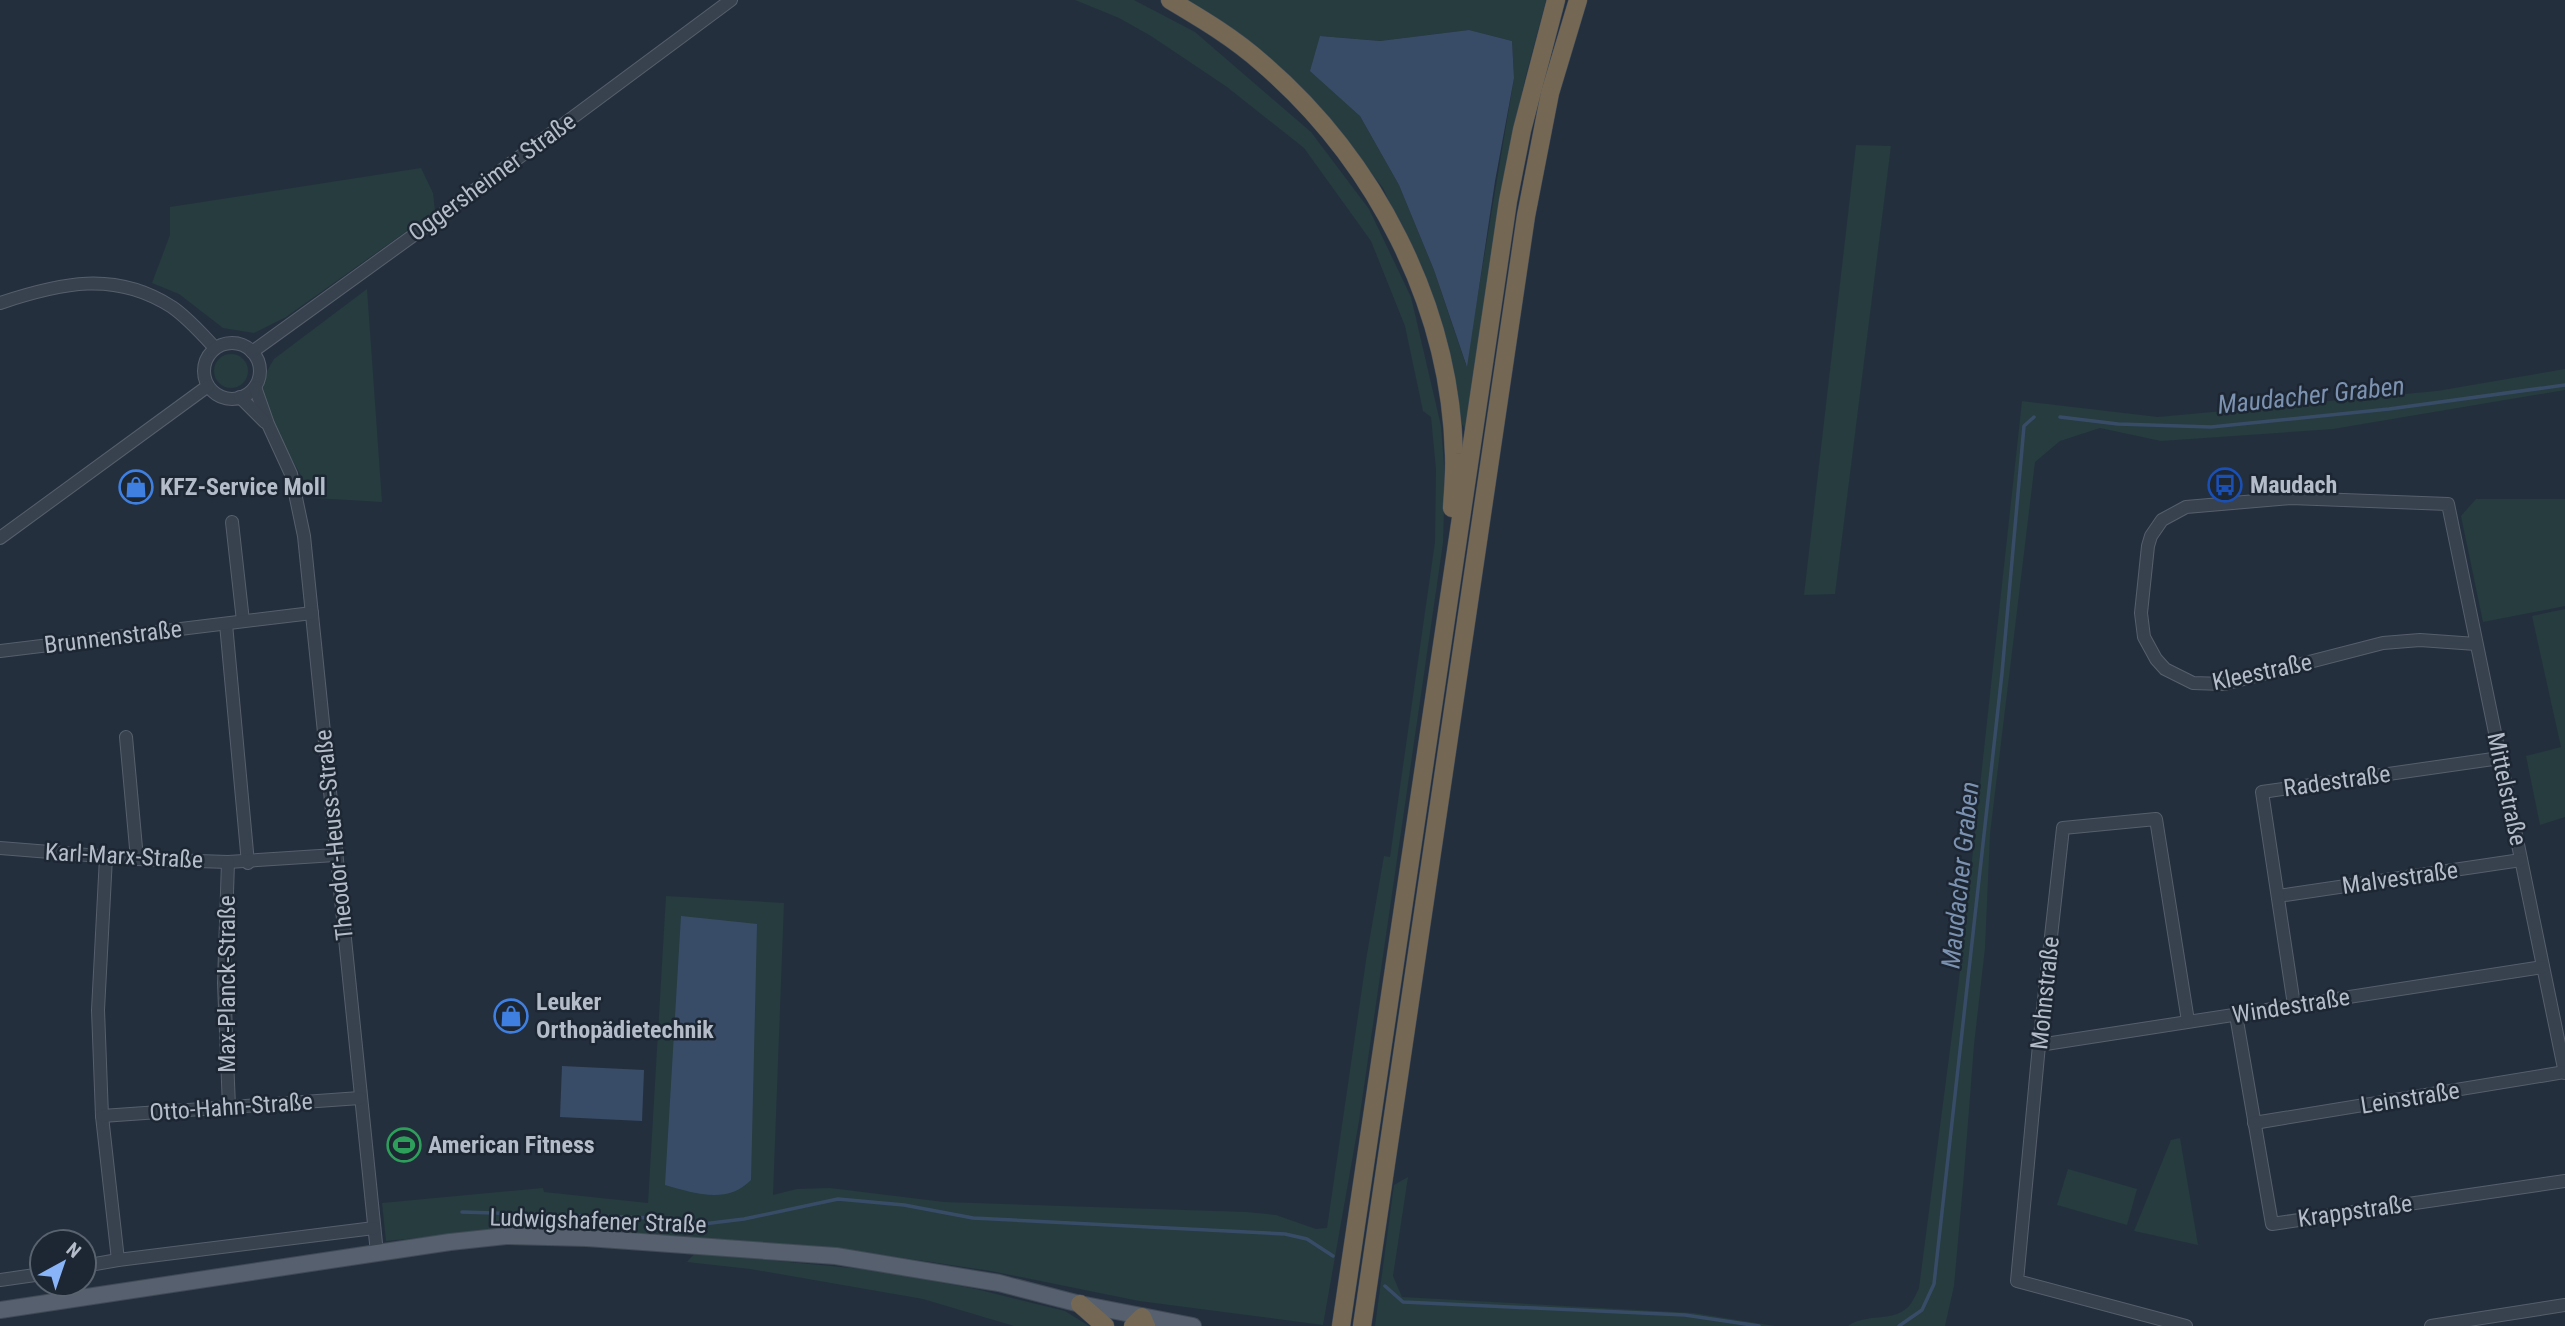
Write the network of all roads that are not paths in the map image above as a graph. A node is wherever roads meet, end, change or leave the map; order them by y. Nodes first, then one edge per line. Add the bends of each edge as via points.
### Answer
1 (731, 0) edge
2 (1170, 0) edge
3 (1556, 0) edge
4 (1578, 0) edge
5 (0, 303) edge
6 (215, 348) junction
7 (252, 352) junction
8 (208, 386) junction
9 (255, 387) junction
10 (240, 397) junction
11 (268, 424) junction
12 (2448, 504) joint
13 (232, 522) dead end
14 (0, 538) edge
15 (1447, 602) junction
16 (312, 613) junction
17 (243, 621) junction
18 (226, 624) junction
19 (2476, 644) junction
20 (0, 651) edge
21 (126, 737) dead end
22 (2500, 758) junction
23 (0, 848) edge
24 (335, 855) junction
25 (106, 857) junction
26 (137, 859) junction
27 (2521, 860) junction
28 (228, 862) junction
29 (248, 863) junction
30 (2278, 896) junction
31 (2543, 967) junction
32 (2294, 1006) junction
33 (2236, 1015) junction
34 (2188, 1021) junction
35 (2039, 1045) junction
36 (2565, 1073) edge
37 (360, 1098) junction
38 (229, 1107) junction
39 (102, 1116) junction
40 (2254, 1123) junction
41 (2565, 1181) edge
42 (374, 1228) junction
43 (377, 1253) junction
44 (118, 1259) junction
45 (98, 1263) edge
46 (28, 1276) edge
47 (0, 1280) edge
48 (1080, 1304) junction
49 (2565, 1305) edge
50 (0, 1310) edge
51 (1145, 1323) edge
52 (2446, 1325) edge
53 (1105, 1326) edge
54 (1193, 1326) edge
55 (1341, 1326) edge
56 (1362, 1326) edge
57 (2186, 1326) edge
58 (2431, 1326) edge

1 - 7 street, Oggersheimer Straße
2 - 15 highway via 1241,46 1306,104 1385,212 1417,278 1445,370 1451,410 1454,455
3 - 15 highway via 1511,189
4 - 56 highway via 1550,93 1526,215
5 - 6 street via 47,287 111,285 148,294 173,307
6 - 7 street via 238,343
6 - 8 street via 205,362
7 - 9 street via 260,369
8 - 10 street via 222,397
8 - 14 street
9 - 10 street
9 - 11 street, Theodor-Heuss-Straße
10 - 11 street, Theodor-Heuss-Straße
11 - 16 street, Theodor-Heuss-Straße via 298,500
12 - 19 street, Mittelstraße
12 - 19 street, Kleestraße via 2291,498 2186,507 2162,520 2151,536 2141,627 2149,649 2165,669 2203,685 2224,684 2383,643
13 - 17 street
15 - 55 highway
16 - 17 street, Brunnenstraße
16 - 24 street, Theodor-Heuss-Straße
17 - 18 street, Brunnenstraße
18 - 20 street, Brunnenstraße
18 - 29 street
19 - 22 street, Mittelstraße
21 - 26 street
22 - 27 street, Mittelstraße
22 - 30 street, Radestraße via 2262,792
23 - 25 street, Karl-Marx-Straße
24 - 29 street, Karl-Marx-Straße
24 - 37 street, Theodor-Heuss-Straße
25 - 26 street, Karl-Marx-Straße
25 - 39 street via 98,1010
26 - 28 street, Karl-Marx-Straße
27 - 30 street, Malvestraße
27 - 31 street, Mittelstraße
28 - 29 street, Karl-Marx-Straße
28 - 38 street, Max-Planck-Straße via 224,984
30 - 32 street, Radestraße
31 - 32 street, Windestraße
31 - 36 street, Mittelstraße
32 - 33 street, Windestraße
33 - 34 street, Windestraße
33 - 40 street, Krappstraße
34 - 35 street, Windestraße
34 - 35 street, Mohnstraße via 2156,819 2063,828
35 - 57 street, Mohnstraße via 2017,1281
36 - 40 street, Leinstraße
37 - 38 street, Otto-Hahn-Straße
37 - 42 street, Theodor-Heuss-Straße
38 - 39 street, Otto-Hahn-Straße
39 - 44 street
40 - 41 street, Krappstraße via 2272,1224
42 - 43 street, Theodor-Heuss-Straße
42 - 44 street
43 - 48 main road, Ludwigshafener Straße via 506,1236 792,1252 999,1283
43 - 50 main road, Ludwigshafener Straße
44 - 45 street
46 - 47 street
48 - 51 main road, Ludwigshafener Straße
48 - 53 highway
49 - 52 street
51 - 54 main road, Ludwigshafener Straße
52 - 58 street

